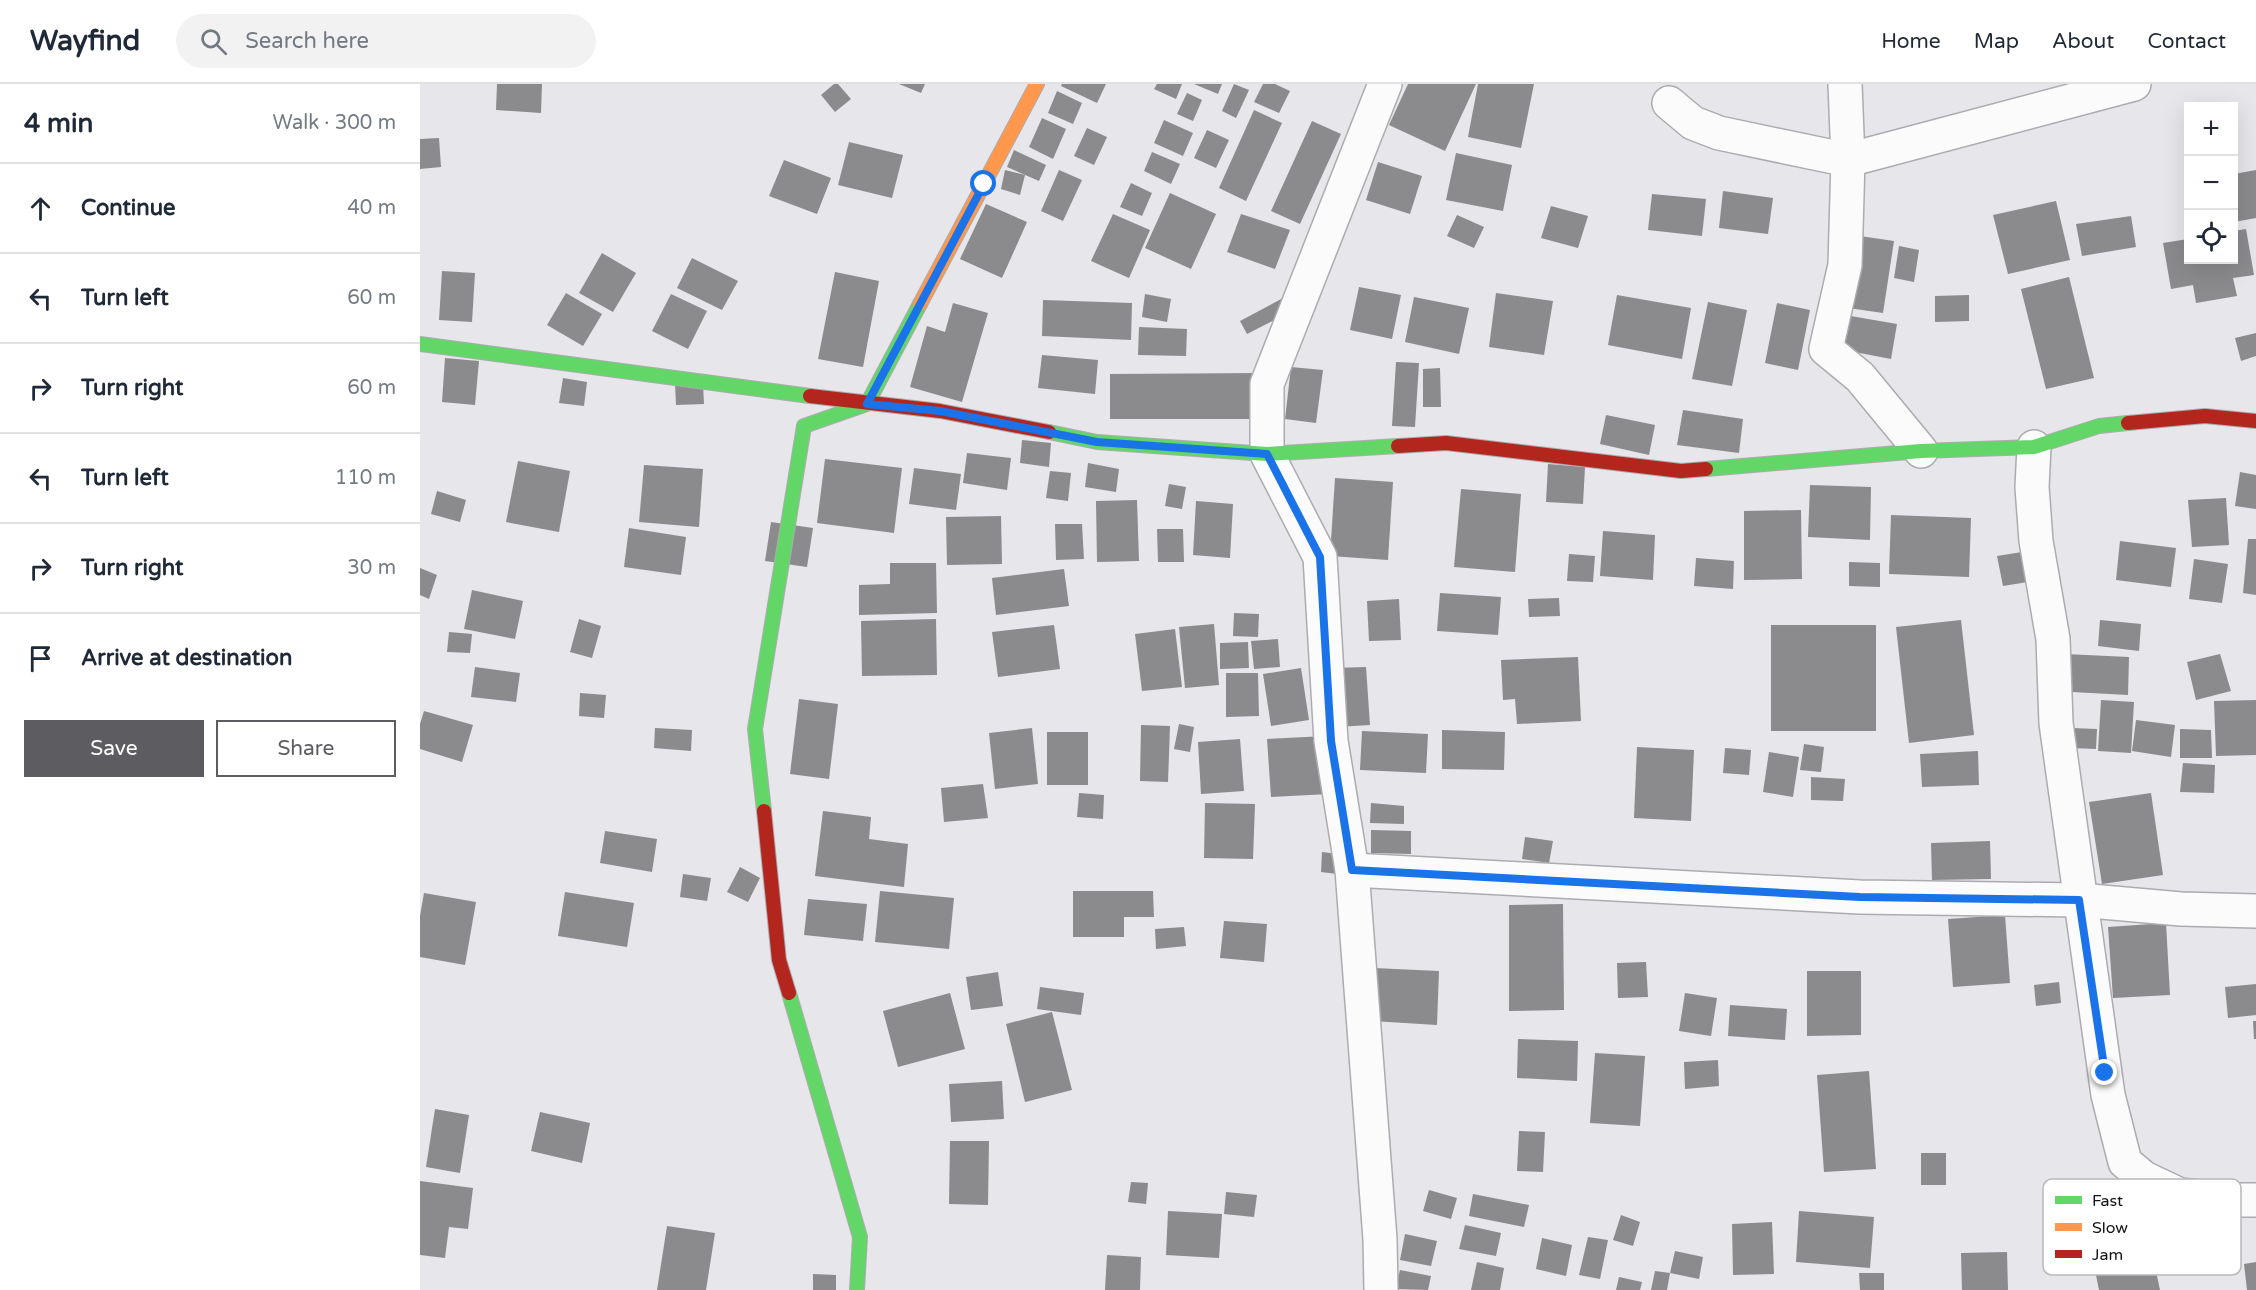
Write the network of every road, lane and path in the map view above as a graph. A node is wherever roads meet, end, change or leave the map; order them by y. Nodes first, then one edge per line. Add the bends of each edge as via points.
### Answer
1 (1037, 84) edge
2 (1384, 84) edge
3 (1845, 84) edge
4 (2134, 84) edge
5 (1669, 103) dead end
6 (1848, 160) junction
7 (420, 344) edge
8 (867, 404) junction
9 (2256, 421) edge
10 (2034, 447) junction
11 (1921, 451) junction
12 (1267, 454) junction
13 (1352, 870) junction
14 (2079, 900) junction
15 (2256, 911) edge
16 (2146, 1179) edge
17 (857, 1290) edge
18 (1381, 1290) edge

1 - 8 street
2 - 12 street via 1267,384
3 - 6 street
4 - 6 street
5 - 6 street via 1693,123 1719,133
6 - 11 street via 1845,265 1826,349 1860,377
7 - 8 street
8 - 12 street via 940,411 1097,442
8 - 17 street via 804,426 755,729 779,960 860,1237
9 - 10 street via 2205,416 2099,426
10 - 11 street
10 - 14 street via 2036,541 2053,639 2056,723
11 - 12 street via 1681,471 1446,443
12 - 13 street via 1320,557 1331,741
13 - 14 street via 1860,897
13 - 18 street
14 - 15 street
14 - 16 street via 2108,1095 2126,1162

